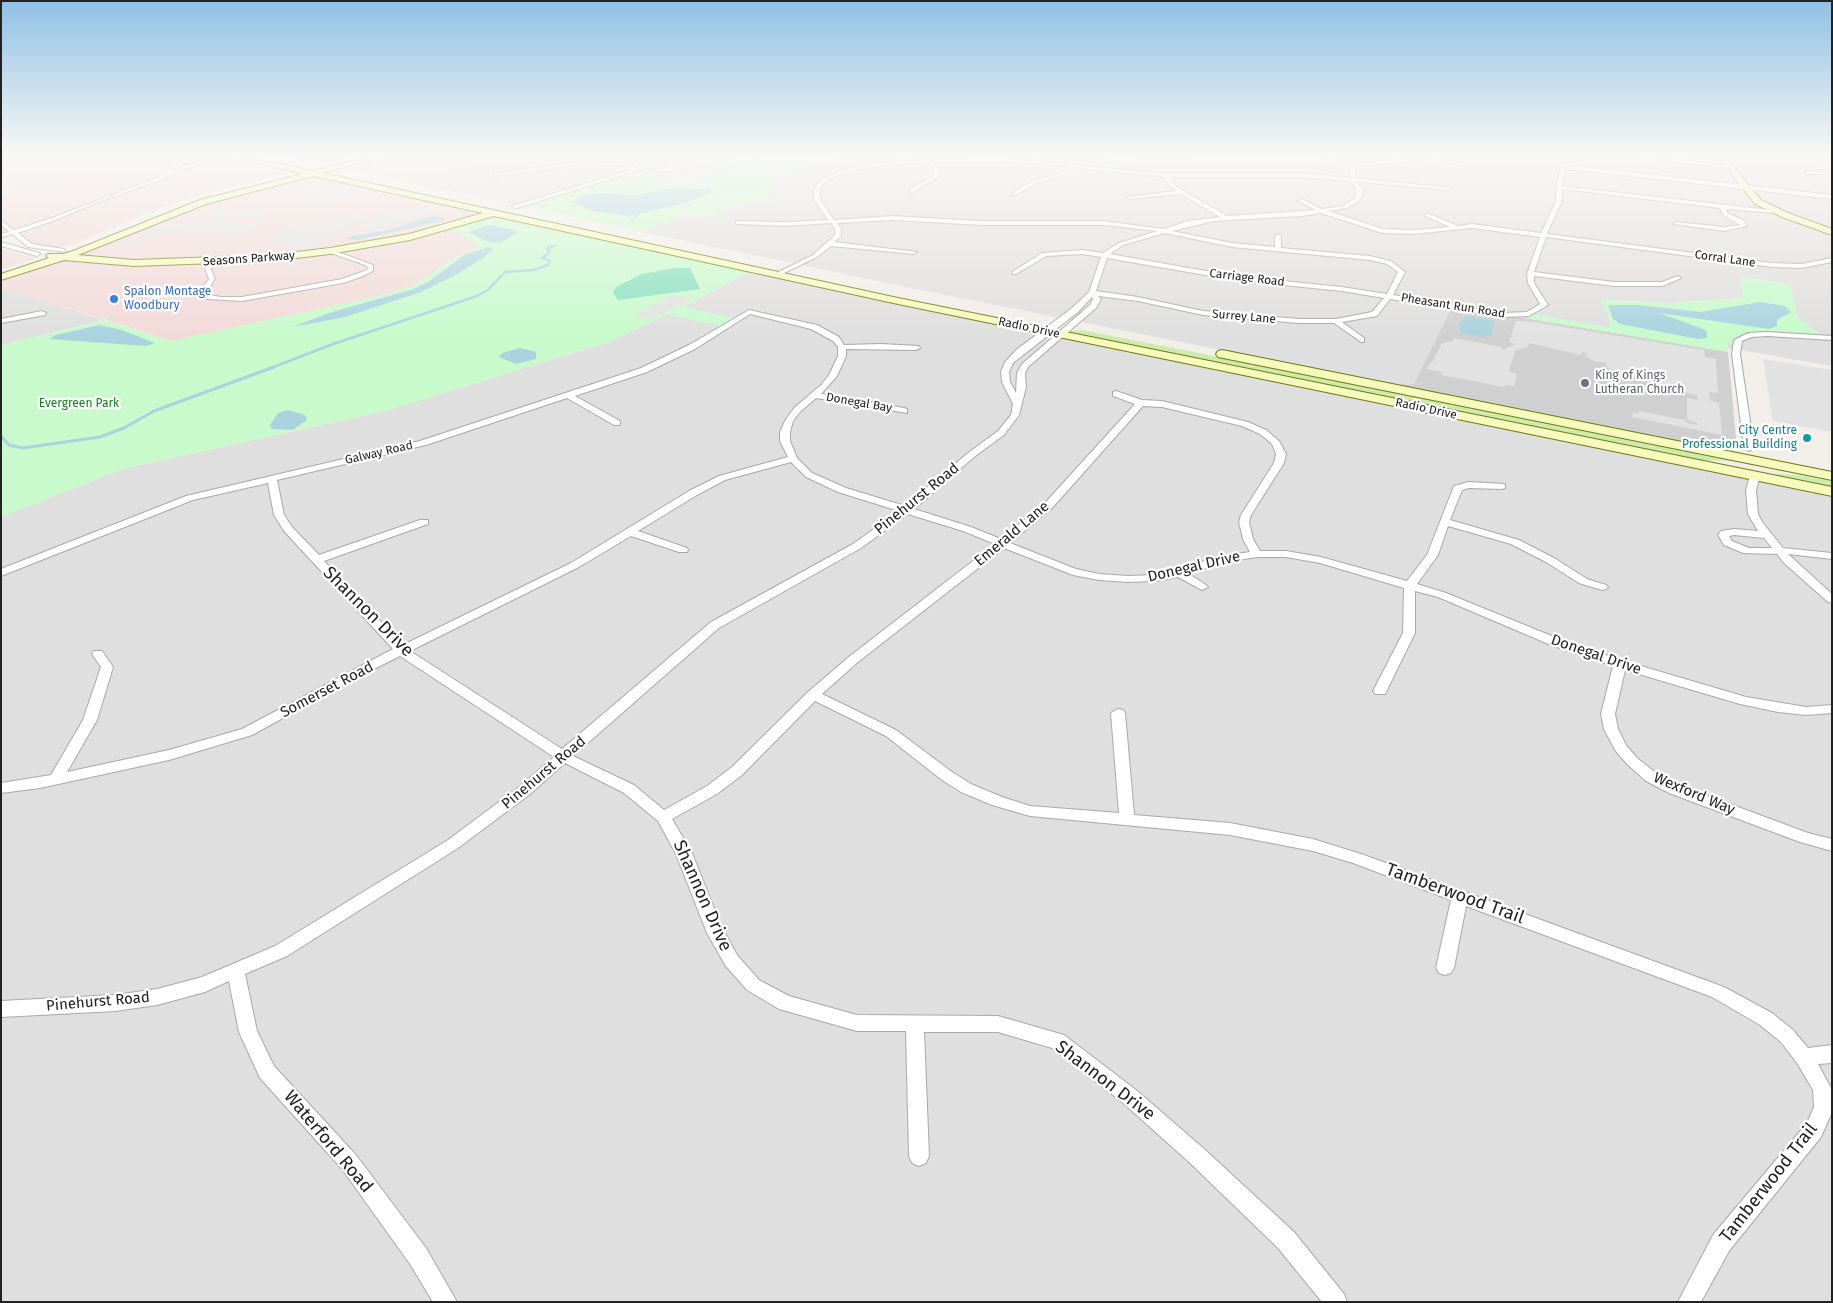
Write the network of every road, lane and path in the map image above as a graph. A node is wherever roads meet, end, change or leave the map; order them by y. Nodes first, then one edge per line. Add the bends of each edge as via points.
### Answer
1 (58, 216) edge
2 (152, 216) edge
3 (169, 216) edge
4 (480, 216) edge
5 (511, 216) edge
6 (556, 216) edge
7 (830, 216) edge
8 (1221, 216) edge
9 (1279, 216) edge
10 (1334, 216) edge
11 (1429, 216) edge
12 (1552, 216) edge
13 (1729, 216) edge
14 (1788, 216) edge
15 (1225, 218) junction
16 (833, 220) junction
17 (1, 222) edge
18 (737, 222) dead end
19 (588, 223) dead end
20 (1676, 224) dead end
21 (607, 227) dead end
22 (1456, 227) junction
23 (14, 232) junction
24 (1165, 232) junction
25 (1832, 232) edge
26 (1, 236) edge
27 (1278, 236) dead end
28 (1544, 236) junction
29 (1, 244) edge
30 (831, 244) junction
31 (1278, 250) junction
32 (330, 252) junction
33 (914, 252) dead end
34 (76, 253) junction
35 (63, 254) junction
36 (1105, 255) junction
37 (51, 256) junction
38 (747, 257) dead end
39 (1832, 260) edge
40 (212, 262) junction
41 (160, 263) junction
42 (778, 268) junction
43 (1, 272) edge
44 (1014, 273) dead end
45 (1530, 274) junction
46 (1, 277) edge
47 (1678, 278) dead end
48 (852, 280) dead end
49 (1092, 293) junction
50 (1388, 296) junction
51 (42, 313) dead end
52 (1045, 319) dead end
53 (1, 321) edge
54 (1336, 322) junction
55 (1072, 324) junction
56 (1060, 328) junction
57 (1090, 328) dead end
58 (1045, 331) junction
59 (1832, 338) edge
60 (1361, 340) dead end
61 (1174, 344) dead end
62 (842, 347) junction
63 (916, 348) dead end
64 (1116, 394) dead end
65 (568, 395) junction
66 (814, 395) junction
67 (1017, 403) junction
68 (1141, 403) junction
69 (904, 411) dead end
70 (617, 423) dead end
71 (1285, 435) dead end
72 (1271, 438) junction
73 (1721, 454) joint
74 (1749, 454) junction
75 (1648, 455) junction
76 (792, 459) junction
77 (1755, 476) junction
78 (1832, 477) edge
79 (272, 478) junction
80 (1501, 486) dead end
81 (1832, 492) edge
82 (908, 510) junction
83 (424, 522) dead end
84 (1446, 522) junction
85 (631, 532) junction
86 (1765, 535) junction
87 (1004, 542) junction
88 (683, 550) dead end
89 (1778, 550) junction
90 (1256, 554) junction
91 (1832, 556) edge
92 (316, 560) junction
93 (1, 573) edge
94 (1180, 573) junction
95 (1410, 584) junction
96 (1202, 587) dead end
97 (1602, 587) dead end
98 (1832, 600) edge
99 (402, 651) junction
100 (98, 654) dead end
101 (1620, 664) junction
102 (1380, 691) dead end
103 (813, 695) junction
104 (1831, 710) edge
105 (1118, 713) dead end
106 (564, 757) junction
107 (56, 779) junction
108 (1, 788) edge
109 (663, 817) junction
110 (1127, 821) junction
111 (1832, 845) edge
112 (1460, 896) junction
113 (1445, 968) dead end
114 (236, 971) junction
115 (1, 1009) edge
116 (915, 1024) junction
117 (1832, 1054) edge
118 (1804, 1057) junction
119 (919, 1156) dead end
120 (446, 1302) edge
121 (1336, 1302) edge
122 (1688, 1302) edge

1 - 23 street
2 - 35 main road
3 - 34 main road
4 - 32 main road, Seasons Parkway via 426,234
5 - 42 main road, Radio Drive
6 - 19 main road
7 - 16 street
8 - 15 street
9 - 15 street
10 - 22 street, Corral Lane via 1398,232
11 - 22 street
12 - 28 street
13 - 20 street via 1744,226 1711,229
14 - 25 main road
15 - 24 street via 1195,222
16 - 18 street via 786,224
16 - 24 street via 893,218 981,223 1093,223
16 - 30 street via 838,234
17 - 23 street
21 - 38 main road
22 - 28 street, Corral Lane
23 - 26 street
23 - 35 street via 30,246
24 - 31 street via 1216,243
24 - 36 street via 1129,243
27 - 31 street
28 - 39 street, Corral Lane via 1772,265 1802,266
28 - 45 street
29 - 37 street
30 - 33 street
30 - 42 street via 812,257
31 - 50 street, Surrey Lane via 1362,256 1389,262 1402,272
32 - 40 main road, Seasons Parkway
32 - 40 street via 367,264 371,266 370,270 343,281 221,300 202,293 212,279 208,269
34 - 35 main road
34 - 41 main road, Seasons Parkway
35 - 37 main road, Seasons Parkway
35 - 41 main road, Seasons Parkway
35 - 46 main road
36 - 44 street, Carriage Road via 1052,252 1039,256
36 - 49 street
36 - 50 street, Carriage Road via 1216,276
37 - 43 main road
40 - 41 main road, Seasons Parkway
42 - 48 main road, Radio Drive
42 - 58 main road, Radio Drive
45 - 47 street via 1614,284 1663,284
45 - 50 street, Pheasant Run Road via 1531,283 1544,306 1529,314 1498,314
49 - 54 street, Surrey Lane via 1138,298 1217,314
49 - 55 street via 1096,302
49 - 56 street, Pinehurst Road
50 - 54 street, Surrey Lane via 1374,314
51 - 53 street
52 - 56 main road, Radio Drive
54 - 60 street
55 - 56 main road, Radio Drive
55 - 57 main road, Radio Drive
56 - 58 main road, Radio Drive
56 - 67 street, Pinehurst Road via 1025,366
56 - 75 main road, Radio Drive
58 - 67 street via 1014,356 1006,369 1007,387
59 - 74 street via 1767,334 1738,340 1736,354
61 - 73 main road, Radio Drive
62 - 63 street
62 - 65 street, Galway Road via 836,338 814,327 749,312 644,370
62 - 66 street via 842,356 835,371
64 - 68 street
65 - 70 street
65 - 79 street, Galway Road via 423,443
66 - 69 street, Donegal Bay
66 - 76 street via 789,421 786,441
67 - 82 street, Pinehurst Road via 1016,415 1001,433
68 - 72 street via 1162,404 1234,421
68 - 87 street, Emerald Lane via 1049,505
71 - 72 street
72 - 90 street via 1279,448 1279,463 1244,522
73 - 74 main road, Radio Drive
74 - 75 main road via 1741,464 1724,465
74 - 78 main road, Radio Drive
75 - 77 main road, Radio Drive
76 - 82 street, Donegal Drive via 819,481
76 - 85 street, Somerset Road via 722,478
77 - 78 main road via 1777,470
77 - 81 main road, Radio Drive
77 - 86 street via 1751,490 1753,514
79 - 92 street, Shannon Drive via 279,515
79 - 93 street, Galway Road via 190,498
80 - 84 street via 1468,485 1458,488
82 - 87 street, Donegal Drive
82 - 106 street, Pinehurst Road via 857,546 716,625
83 - 92 street
84 - 95 street via 1432,555
84 - 97 street via 1515,542 1582,581
85 - 88 street
85 - 99 street, Somerset Road via 575,564
86 - 89 street
86 - 89 street via 1734,532 1723,535 1728,543 1740,549
87 - 94 street, Donegal Drive via 1073,572 1098,577 1137,579
87 - 103 street, Emerald Lane
89 - 91 street
89 - 98 street
90 - 94 street, Donegal Drive via 1216,560
90 - 95 street, Donegal Drive via 1305,556
92 - 99 street, Shannon Drive
94 - 96 street
95 - 101 street, Donegal Drive via 1555,642
95 - 102 street via 1409,633
99 - 106 street, Shannon Drive
99 - 107 street, Somerset Road via 247,732 169,755
100 - 107 street via 107,667 90,720
101 - 104 street, Donegal Drive via 1745,702 1806,711
101 - 111 street, Wexford Way via 1608,714 1611,729 1632,761 1651,777 1674,789
103 - 109 street, Emerald Lane via 737,771 712,790
103 - 110 street, Tamberwood Trail via 891,733 947,776 997,801 1030,811
105 - 110 street
106 - 109 street, Shannon Drive via 630,789
106 - 114 street, Pinehurst Road via 506,806 453,844 281,951
107 - 108 street, Somerset Road
109 - 116 street, Shannon Drive via 684,853 713,928 731,960 753,985 785,1003 857,1023
110 - 112 street, Tamberwood Trail via 1230,829 1313,844
112 - 113 street
112 - 118 street, Tamberwood Trail via 1718,992 1766,1019 1787,1036
114 - 115 street, Pinehurst Road via 205,984 157,997 115,1003
114 - 120 street, Waterford Road via 248,1032 267,1072 349,1162 418,1256
116 - 119 street
116 - 121 street, Shannon Drive via 998,1024 1057,1041 1129,1096 1196,1154 1286,1240
117 - 118 street
118 - 122 street, Tamberwood Trail via 1822,1088 1824,1107 1814,1130 1721,1243

